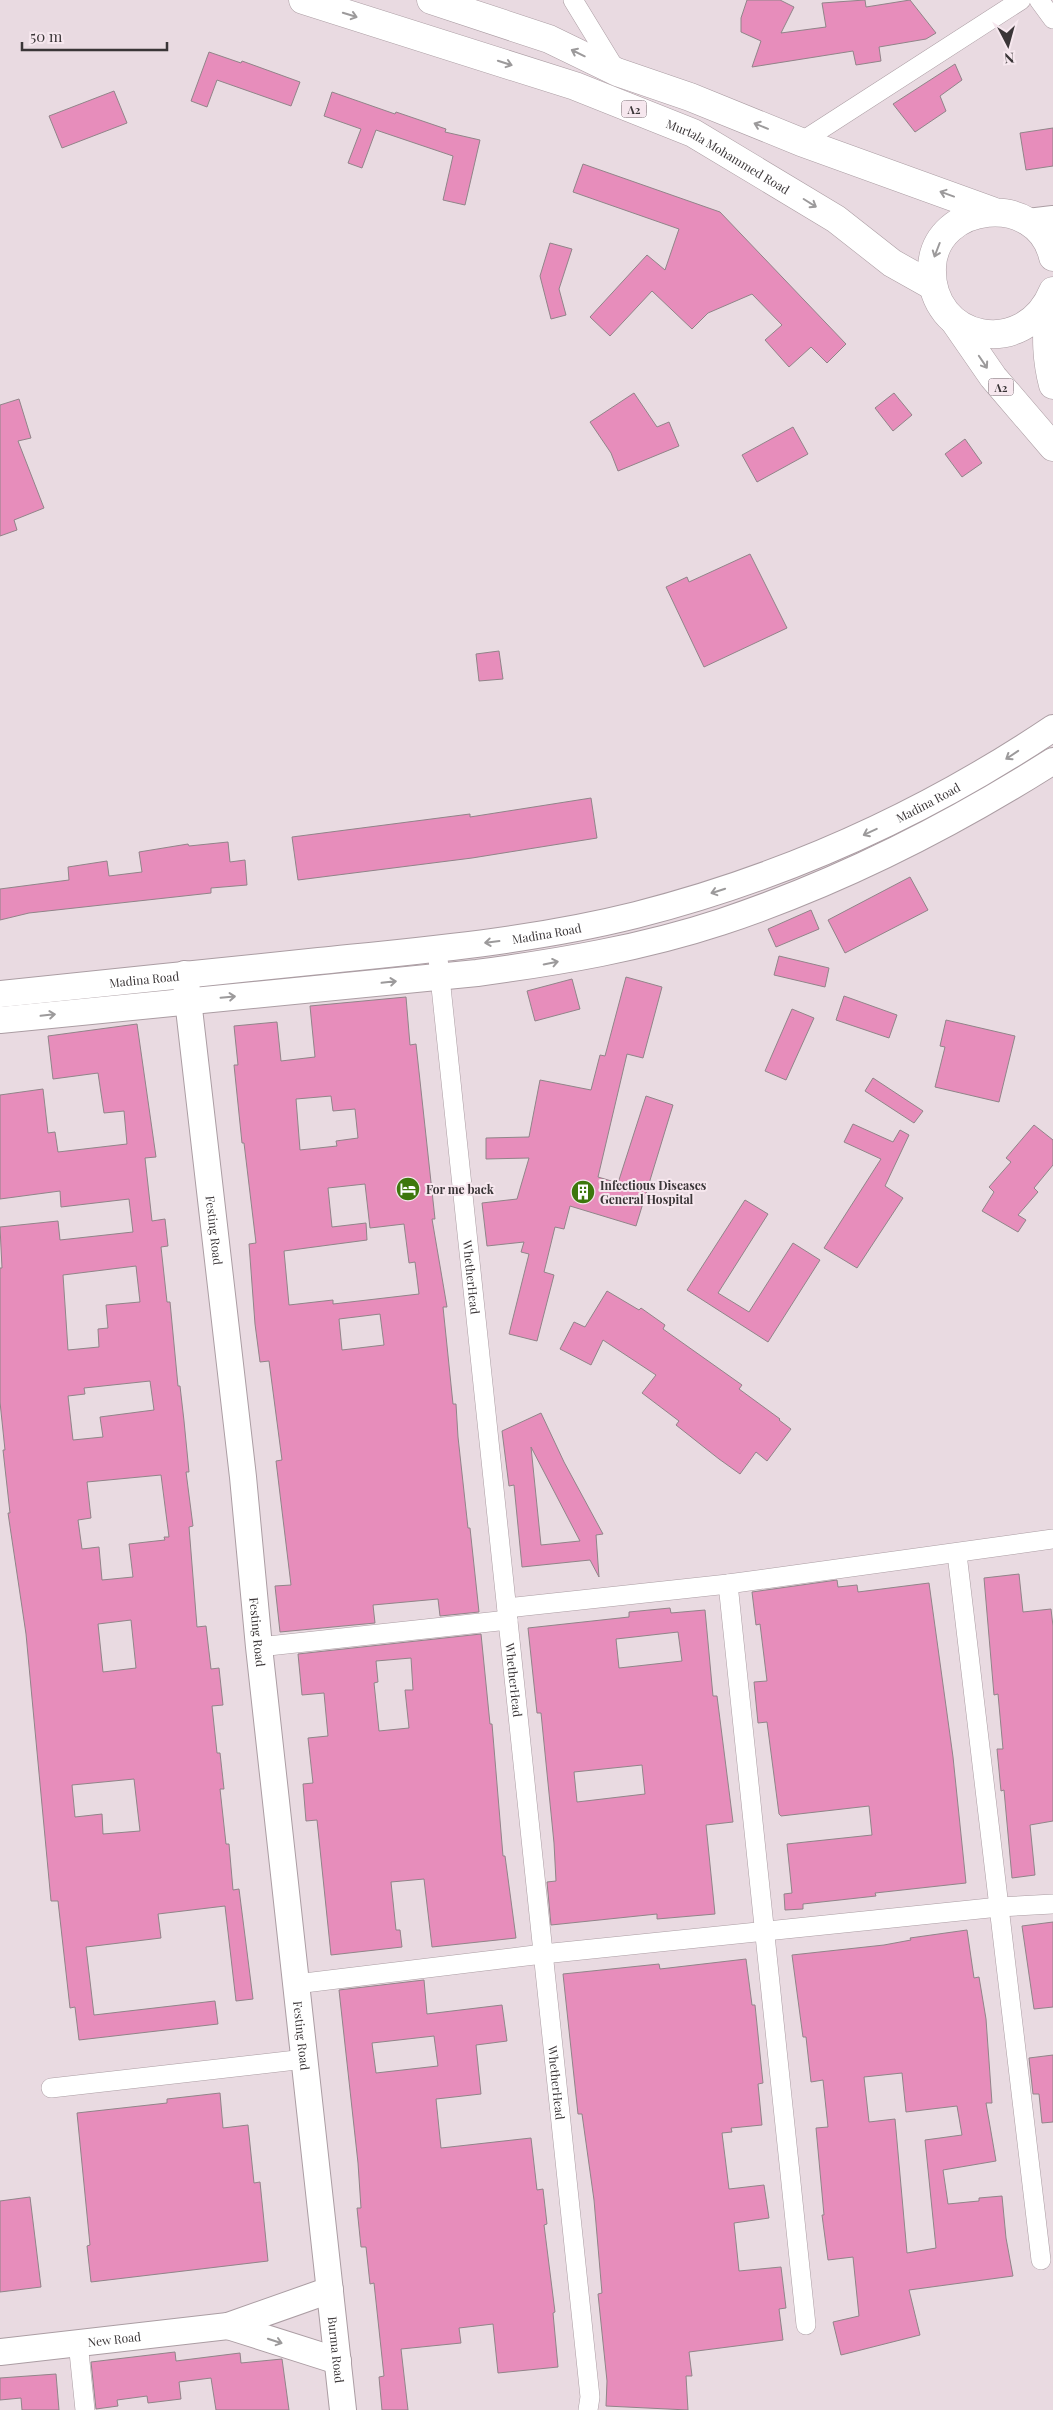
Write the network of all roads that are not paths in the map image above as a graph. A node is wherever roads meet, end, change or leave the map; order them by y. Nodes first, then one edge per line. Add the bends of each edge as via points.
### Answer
1 (303, 0) edge
2 (432, 0) edge
3 (573, 0) edge
4 (1021, 0) edge
5 (1039, 0) edge
6 (1053, 19) edge
7 (617, 72) junction
8 (801, 142) junction
9 (992, 211) junction
10 (1040, 220) edge
11 (1053, 257) edge
12 (933, 286) junction
13 (1050, 297) edge
14 (955, 322) junction
15 (1053, 385) edge
16 (1053, 447) edge
17 (1053, 728) edge
18 (1053, 761) edge
19 (437, 950) junction
20 (185, 974) junction
21 (440, 976) junction
22 (0, 994) edge
23 (188, 1000) junction
24 (0, 1020) edge
25 (1053, 1539) edge
26 (956, 1554) junction
27 (728, 1584) junction
28 (507, 1614) junction
29 (259, 1646) junction
30 (1053, 1904) edge
31 (999, 1907) junction
32 (763, 1932) junction
33 (543, 1954) junction
34 (296, 1984) junction
35 (305, 2059) junction
36 (51, 2088) dead end
37 (1041, 2260) dead end
38 (330, 2290) junction
39 (806, 2325) dead end
40 (228, 2326) junction
41 (78, 2342) junction
42 (0, 2352) edge
43 (338, 2361) junction
44 (85, 2410) edge
45 (344, 2410) edge
46 (588, 2410) edge

1 -> 12 highway, Murtala Mohammed Road / A2 via 575,86 693,133 836,219 892,263
7 -> 2 highway, A2 via 549,39
3 - 7 street
4 - 8 street
5 - 6 street
8 -> 7 highway, A2 via 690,97
9 -> 8 highway, A2
9 - 10 highway, A2
9 -> 12 highway, A2 via 971,216 952,227 943,238 932,265
10 - 11 highway, A2 via 1042,234
12 - 14 highway, A2 via 941,306
13 - 14 highway, A2 via 1034,320 1016,331 995,335 974,332
13 - 15 highway, A2 via 1046,344
14 -> 16 highway, A2 via 993,377
17 -> 19 main road, Madina Road via 1004,760 901,818 767,875 635,915 564,931
21 -> 18 main road, Madina Road via 545,964 599,953 719,922 774,903 954,821
19 - 20 main road, Madina Road
19 - 21 street, WhetherHead
20 - 22 main road, Madina Road
20 - 23 main road, Festing Road
23 -> 21 main road, Madina Road
21 - 28 street, WhetherHead
24 -> 23 main road, Madina Road
23 - 29 main road, Festing Road via 243,1477
25 - 26 street
26 - 27 street
26 - 31 street
27 - 28 street
27 - 32 street
28 - 29 street
28 - 33 street, WhetherHead
29 - 34 main road, Festing Road
30 - 31 street
31 - 32 street
31 - 37 street
32 - 33 street
32 - 39 street
33 - 34 street
33 - 46 street, WhetherHead via 590,2396
34 - 35 main road, Festing Road
35 - 36 street
35 - 38 main road, Festing Road
38 - 40 main road, New Road
38 - 43 main road, Burma Road
40 - 41 main road, New Road
40 -> 43 main road, New Road
41 - 42 main road, New Road
41 - 44 street
43 - 45 main road, Burma Road

